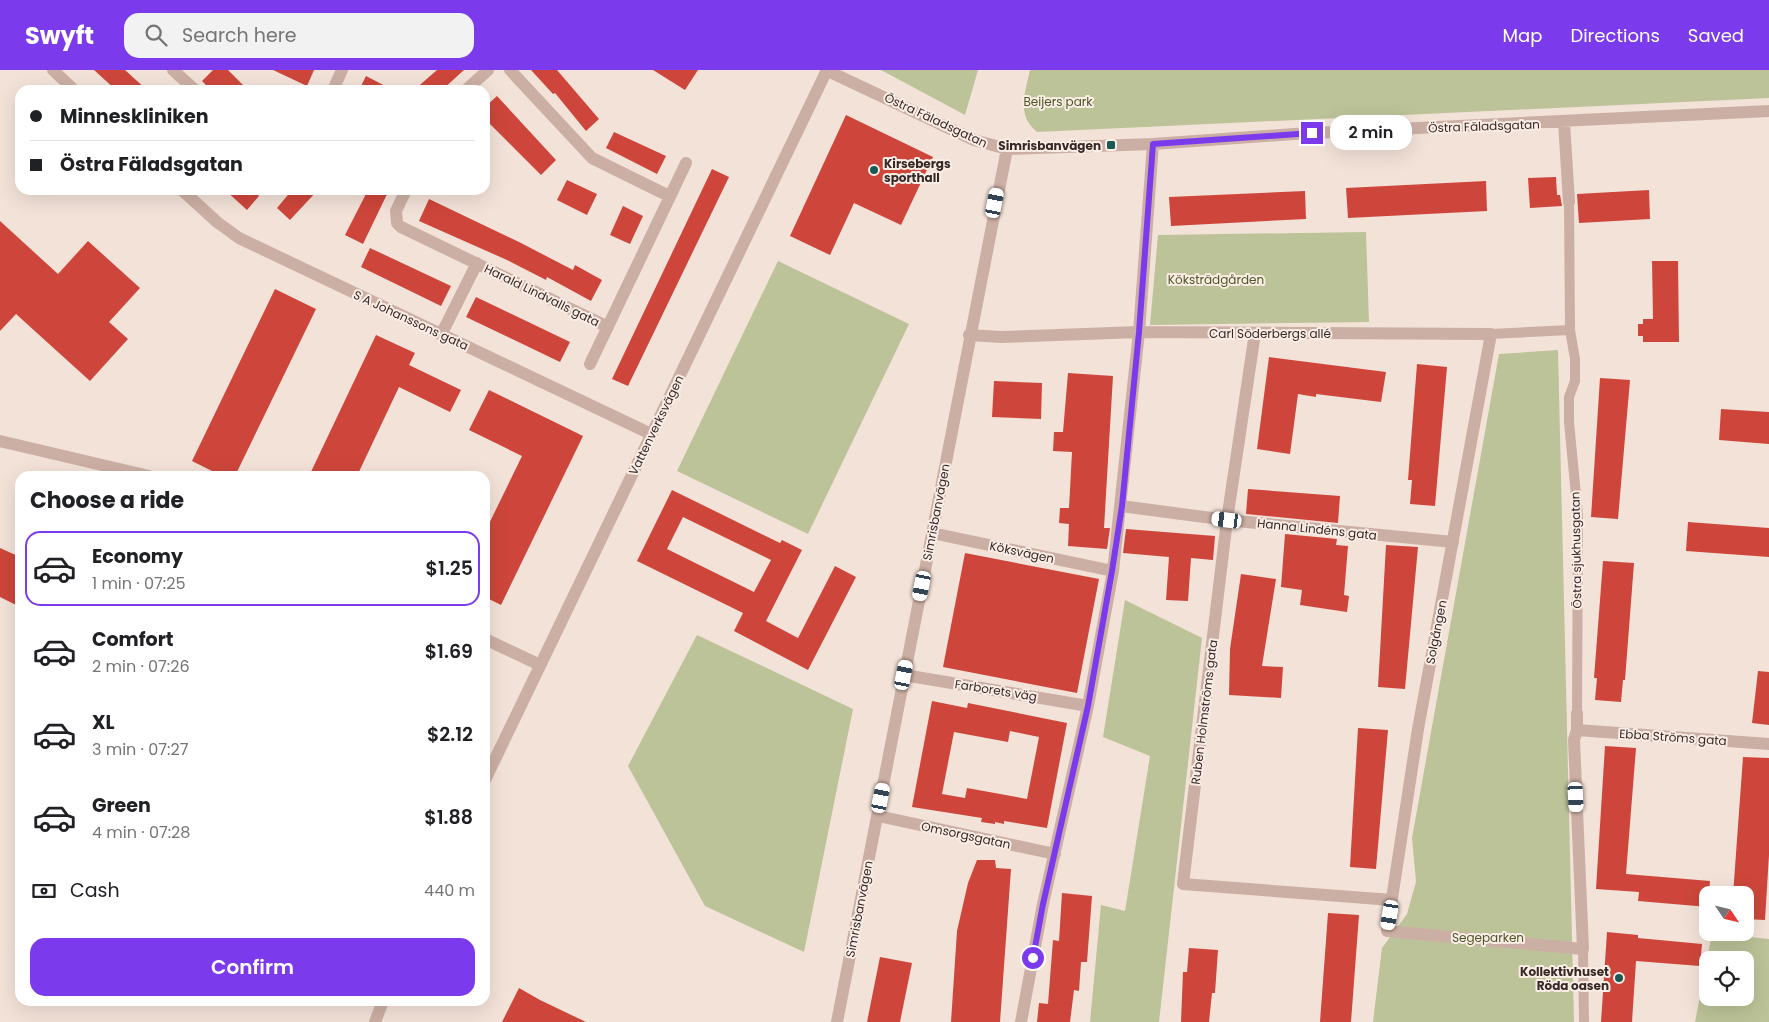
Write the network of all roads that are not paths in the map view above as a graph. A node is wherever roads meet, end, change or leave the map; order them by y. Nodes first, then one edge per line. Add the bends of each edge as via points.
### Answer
1 (53, 70) edge
2 (173, 70) edge
3 (342, 70) edge
4 (488, 70) edge
5 (510, 70) edge
6 (827, 70) edge
7 (69, 85) edge
8 (190, 85) edge
9 (335, 85) edge
10 (472, 85) edge
11 (1769, 111) edge
12 (1564, 122) junction
13 (1153, 144) junction
14 (1007, 149) junction
15 (686, 163) dead end
16 (187, 195) edge
17 (404, 195) edge
18 (669, 196) junction
19 (1569, 202) joint
20 (477, 263) junction
21 (608, 327) junction
22 (1570, 330) junction
23 (1139, 332) junction
24 (1255, 333) junction
25 (1491, 334) junction
26 (441, 335) junction
27 (969, 335) junction
28 (590, 364) dead end
29 (651, 434) junction
30 (0, 441) edge
31 (128, 471) edge
32 (1122, 506) junction
33 (1227, 520) junction
34 (932, 533) junction
35 (1453, 542) junction
36 (1112, 571) junction
37 (490, 640) edge
38 (540, 665) junction
39 (904, 675) junction
40 (1088, 706) junction
41 (1577, 713) joint
42 (1577, 730) junction
43 (1769, 744) edge
44 (490, 770) edge
45 (878, 816) junction
46 (1055, 854) junction
47 (1392, 900) junction
48 (1583, 949) junction
49 (381, 1006) edge
50 (375, 1022) edge
51 (837, 1022) edge
52 (1021, 1022) edge
53 (1584, 1022) edge

1 - 7 street
2 - 8 street
3 - 9 street
4 - 10 street
5 - 18 street via 592,158
6 - 14 street, Östra Fäladsgatan via 974,140
6 - 29 street, Vattenverksvägen
11 - 12 street, Östra Fäladsgatan
12 - 13 street, Östra Fäladsgatan
12 - 19 street, Östra sjukhusgatan
13 - 14 street, Östra Fäladsgatan
13 - 23 street
14 - 27 street, Simrisbanvägen
15 - 18 street, Harald Lindvalls gata
16 - 26 street, S A Johanssons gata via 239,238
17 - 20 street, Harald Lindvalls gata via 396,211 397,223 401,227
18 - 21 street, Harald Lindvalls gata
19 - 22 street, Östra sjukhusgatan
20 - 21 street, Harald Lindvalls gata
20 - 26 street, Harald Lindvalls gata
21 - 28 street, Harald Lindvalls gata
22 - 25 street, Carl Söderbergs allé
22 - 41 street, Östra sjukhusgatan via 1575,381 1569,397 1578,516
23 - 24 street, Carl Söderbergs allé
23 - 27 street, Carl Söderbergs allé via 1001,337
23 - 32 street
24 - 25 street, Carl Söderbergs allé
24 - 33 street, Ruben Holmströms gata
25 - 35 street, Solgången
26 - 29 street, S A Johanssons gata
27 - 34 street, Simrisbanvägen
29 - 38 street, Vattenverksvägen
30 - 31 street
32 - 33 street, Hanna Lindéns gata
32 - 36 street
33 - 35 street, Hanna Lindéns gata
33 - 47 street, Ruben Holmströms gata via 1183,884
34 - 36 street, Köksvägen
34 - 39 street, Simrisbanvägen
35 - 47 street, Solgången via 1418,729
36 - 40 street
37 - 38 street
38 - 44 street, Vattenverksvägen
39 - 40 street, Farborets väg
39 - 45 street, Simrisbanvägen
40 - 46 street
41 - 42 street, Östra sjukhusgatan
42 - 43 street, Ebba Ströms gata
42 - 48 street, Östra sjukhusgatan via 1574,740
45 - 46 street, Omsorgsgatan
45 - 51 street, Simrisbanvägen
46 - 52 street
47 - 48 street, Solgången via 1387,931
48 - 53 street
49 - 50 street

